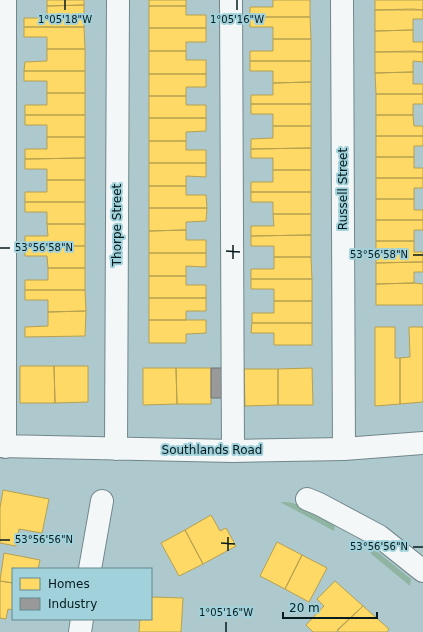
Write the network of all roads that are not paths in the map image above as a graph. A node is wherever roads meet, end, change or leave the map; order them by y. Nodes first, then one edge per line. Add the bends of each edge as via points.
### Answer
1 (5, 0) edge
2 (118, 0) edge
3 (231, 0) edge
4 (342, 0) edge
5 (423, 443) edge
6 (3, 447) edge
7 (116, 449) junction
8 (344, 449) junction
9 (233, 451) junction
10 (307, 499) dead end
11 (102, 501) dead end
12 (90, 568) edge
13 (423, 571) edge
14 (82, 620) edge
15 (80, 632) edge

1 - 6 street
2 - 7 street, Thorpe Street
3 - 9 street
4 - 8 street, Russell Street
5 - 8 street, Southlands Road
6 - 7 street, Southlands Road
7 - 9 street, Southlands Road
8 - 9 street, Southlands Road
10 - 13 street via 379,536
11 - 12 street
14 - 15 street

